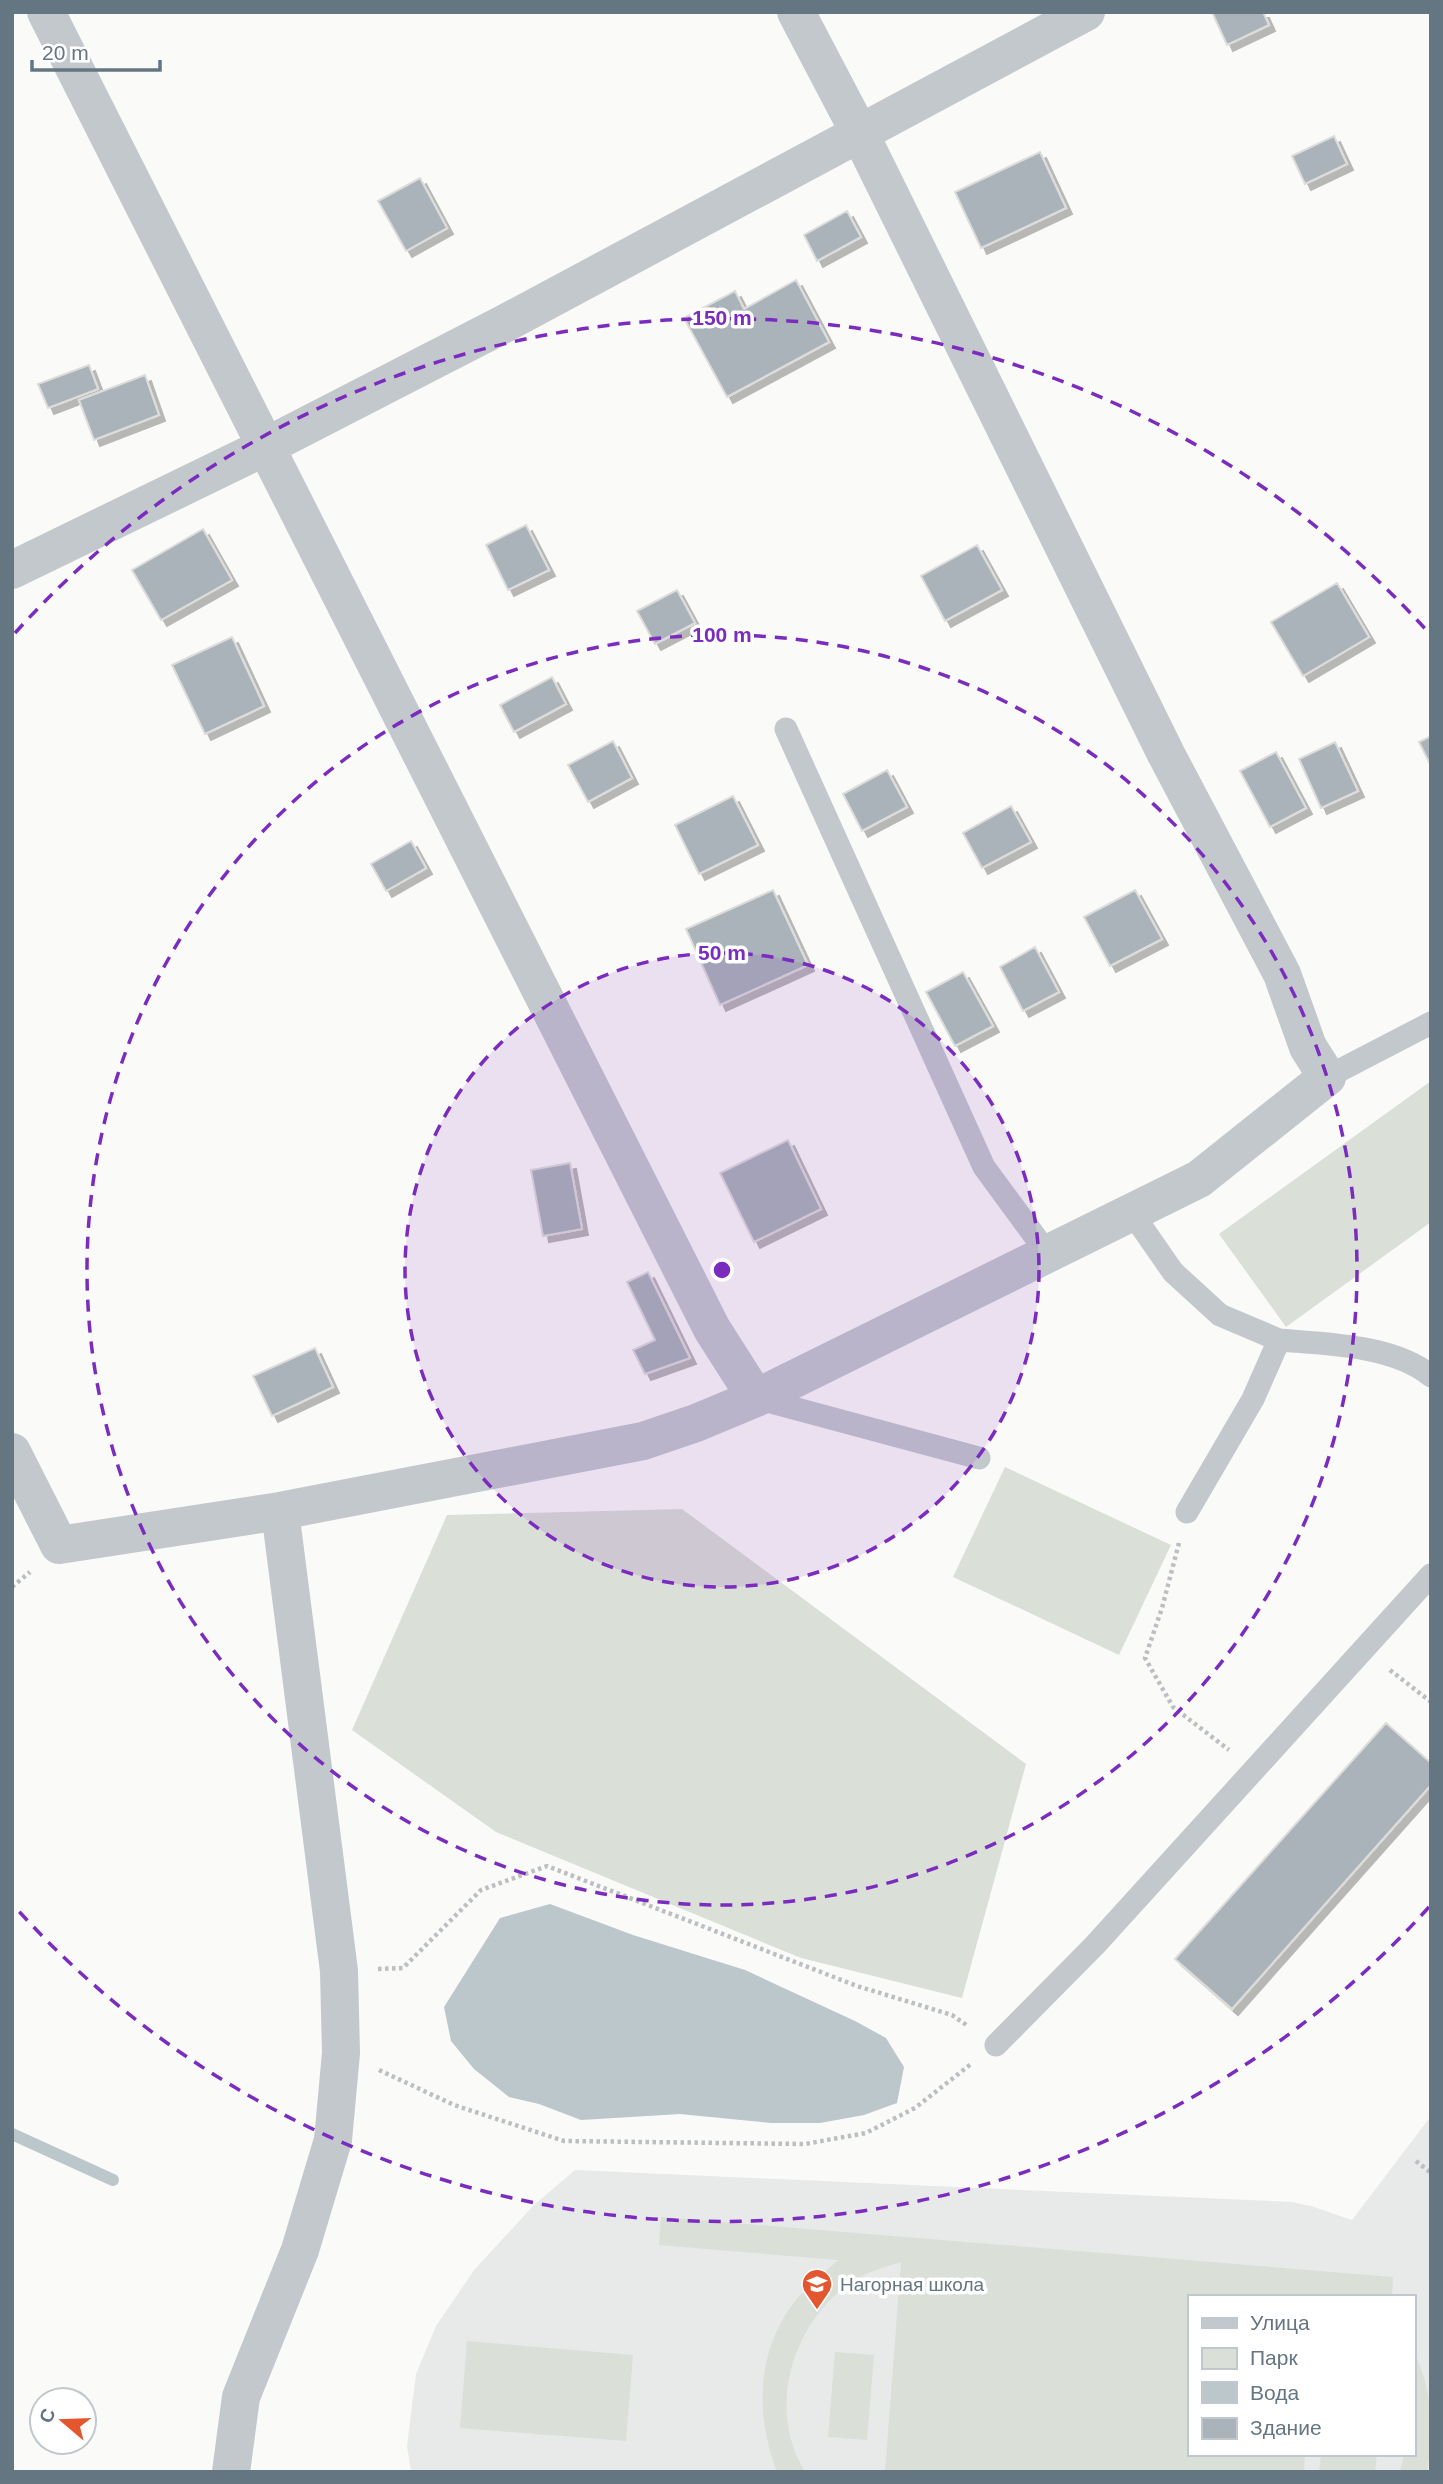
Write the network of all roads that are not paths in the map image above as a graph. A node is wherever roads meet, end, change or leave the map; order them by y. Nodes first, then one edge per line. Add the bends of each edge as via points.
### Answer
1 (46, 12) edge
2 (796, 12) edge
3 (1086, 12) edge
4 (860, 134) junction
5 (265, 447) junction
6 (12, 570) edge
7 (786, 729) dead end
8 (1431, 1023) edge
9 (1326, 1077) junction
10 (1132, 1213) junction
11 (1048, 1254) junction
12 (1279, 1340) junction
13 (1431, 1376) edge
14 (756, 1398) junction
15 (12, 1452) edge
16 (979, 1458) dead end
17 (280, 1511) junction
18 (1187, 1512) road end
19 (1431, 1575) edge
20 (996, 2045) road end
21 (231, 2472) edge

1 - 5 street
2 - 4 street
3 - 4 street
4 - 5 street
4 - 9 street via 1166,754 1282,974 1308,1047
5 - 6 street
5 - 14 street via 712,1329
7 - 11 lane via 984,1167
8 - 9 lane
9 - 10 street via 1199,1179
10 - 11 street
10 - 12 lane via 1173,1272 1220,1315
11 - 14 street
12 - 13 lane via 1364,1347 1420,1367
12 - 18 lane via 1253,1399
14 - 16 lane
14 - 17 street via 642,1441
15 - 17 street via 59,1545
17 - 21 street via 339,1971 341,2053 333,2140 300,2250 241,2397
19 - 20 lane via 1095,1945

